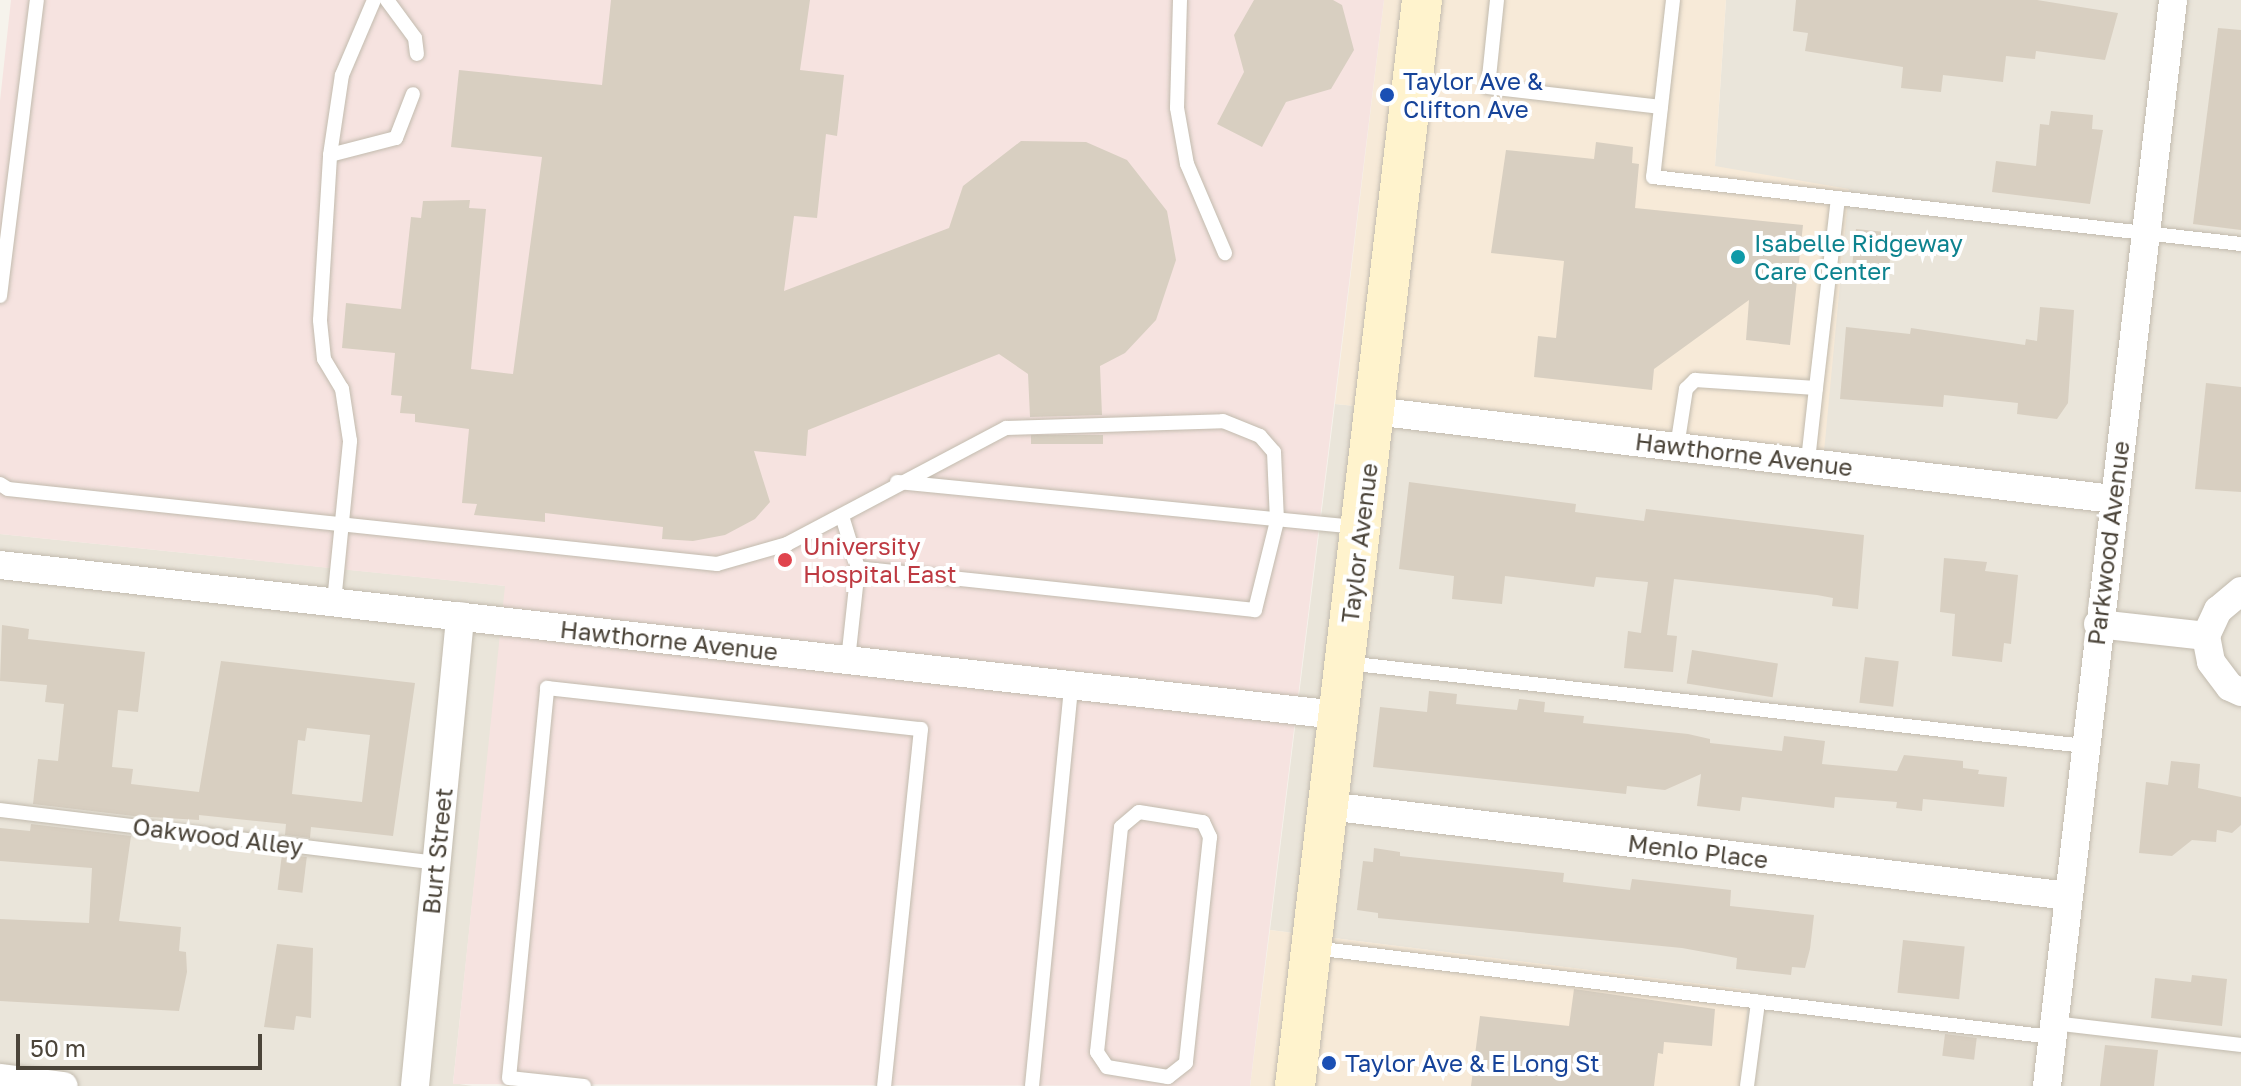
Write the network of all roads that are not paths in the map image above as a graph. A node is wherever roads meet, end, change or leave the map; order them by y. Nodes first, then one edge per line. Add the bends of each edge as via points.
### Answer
1 (37, 0) edge
2 (374, 0) edge
3 (387, 0) edge
4 (1180, 0) edge
5 (1422, 0) edge
6 (1497, 0) edge
7 (1673, 0) edge
8 (2173, 0) edge
9 (417, 54) dead end
10 (413, 94) dead end
11 (1661, 107) junction
12 (330, 155) junction
13 (1838, 198) junction
14 (2145, 234) junction
15 (2241, 244) edge
16 (1225, 253) dead end
17 (0, 296) edge
18 (1816, 388) junction
19 (1374, 411) junction
20 (1677, 447) junction
21 (1808, 461) junction
22 (897, 482) junction
23 (0, 484) edge
24 (2113, 499) junction
25 (842, 516) junction
26 (1277, 521) junction
27 (341, 524) junction
28 (1360, 527) junction
29 (0, 565) edge
30 (858, 568) junction
31 (2241, 591) edge
32 (334, 602) junction
33 (460, 616) junction
34 (2098, 624) junction
35 (2206, 636) junction
36 (848, 660) junction
37 (1345, 663) junction
38 (1071, 685) junction
39 (2241, 692) edge
40 (1338, 715) junction
41 (2085, 746) junction
42 (1328, 806) junction
43 (0, 810) edge
44 (436, 863) junction
45 (2068, 896) junction
46 (1109, 937) joint
47 (1311, 948) junction
48 (1758, 1002) junction
49 (2053, 1030) junction
50 (2241, 1045) edge
51 (0, 1078) edge
52 (63, 1086) edge
53 (415, 1086) edge
54 (584, 1086) edge
55 (884, 1086) edge
56 (1032, 1086) edge
57 (1295, 1086) edge
58 (1747, 1086) edge
59 (2047, 1086) edge

1 - 17 lane
2 - 12 lane via 342,75
3 - 9 lane via 415,38
4 - 16 lane via 1177,108 1187,164
5 - 19 main road, Taylor Avenue
6 - 11 lane via 1488,87
7 - 11 lane
8 - 14 street, Parkwood Avenue
10 - 12 lane via 396,138
11 - 13 lane via 1653,177
12 - 27 lane via 320,320 324,359 342,389 350,441
13 - 14 lane
13 - 18 lane
14 - 15 lane
14 - 24 street, Parkwood Avenue
18 - 20 lane via 1709,376 1695,380 1686,389
18 - 21 lane
19 - 20 street, Hawthorne Avenue
19 - 28 main road, Taylor Avenue
20 - 21 street, Hawthorne Avenue
21 - 24 street, Hawthorne Avenue
22 - 25 lane
22 - 26 lane
22 - 26 lane via 1006,428 1223,421 1260,436 1274,452
23 - 27 lane via 8,489
24 - 34 street, Parkwood Avenue
25 - 27 lane via 787,544 717,564
25 - 30 lane
26 - 28 lane
26 - 30 lane via 1255,610
27 - 32 lane
28 - 37 main road, Taylor Avenue
29 - 32 street, Hawthorne Avenue
30 - 36 lane
31 - 35 street via 2218,610
32 - 33 street, Hawthorne Avenue
33 - 36 street, Hawthorne Avenue
33 - 44 street, Burt Street
34 - 35 street
34 - 41 street, Parkwood Avenue
35 - 39 street via 2211,662 2230,687
36 - 38 street, Hawthorne Avenue
37 - 40 main road, Taylor Avenue
37 - 41 lane
38 - 40 street, Hawthorne Avenue
38 - 56 lane
40 - 42 main road, Taylor Avenue
41 - 45 street, Parkwood Avenue
42 - 45 street, Menlo Place
42 - 47 main road, Taylor Avenue
43 - 44 lane, Oakwood Alley
44 - 53 street, Burt Street
45 - 49 street, Parkwood Avenue
46 - 46 lane via 1121,827 1139,812 1203,822 1210,837 1186,1063 1168,1077 1107,1067 1097,1052
47 - 48 lane
47 - 57 main road, Taylor Avenue
48 - 49 lane
48 - 58 lane
49 - 50 lane
49 - 59 street, Parkwood Avenue
51 - 52 street
54 - 55 lane via 509,1078 547,688 921,729

